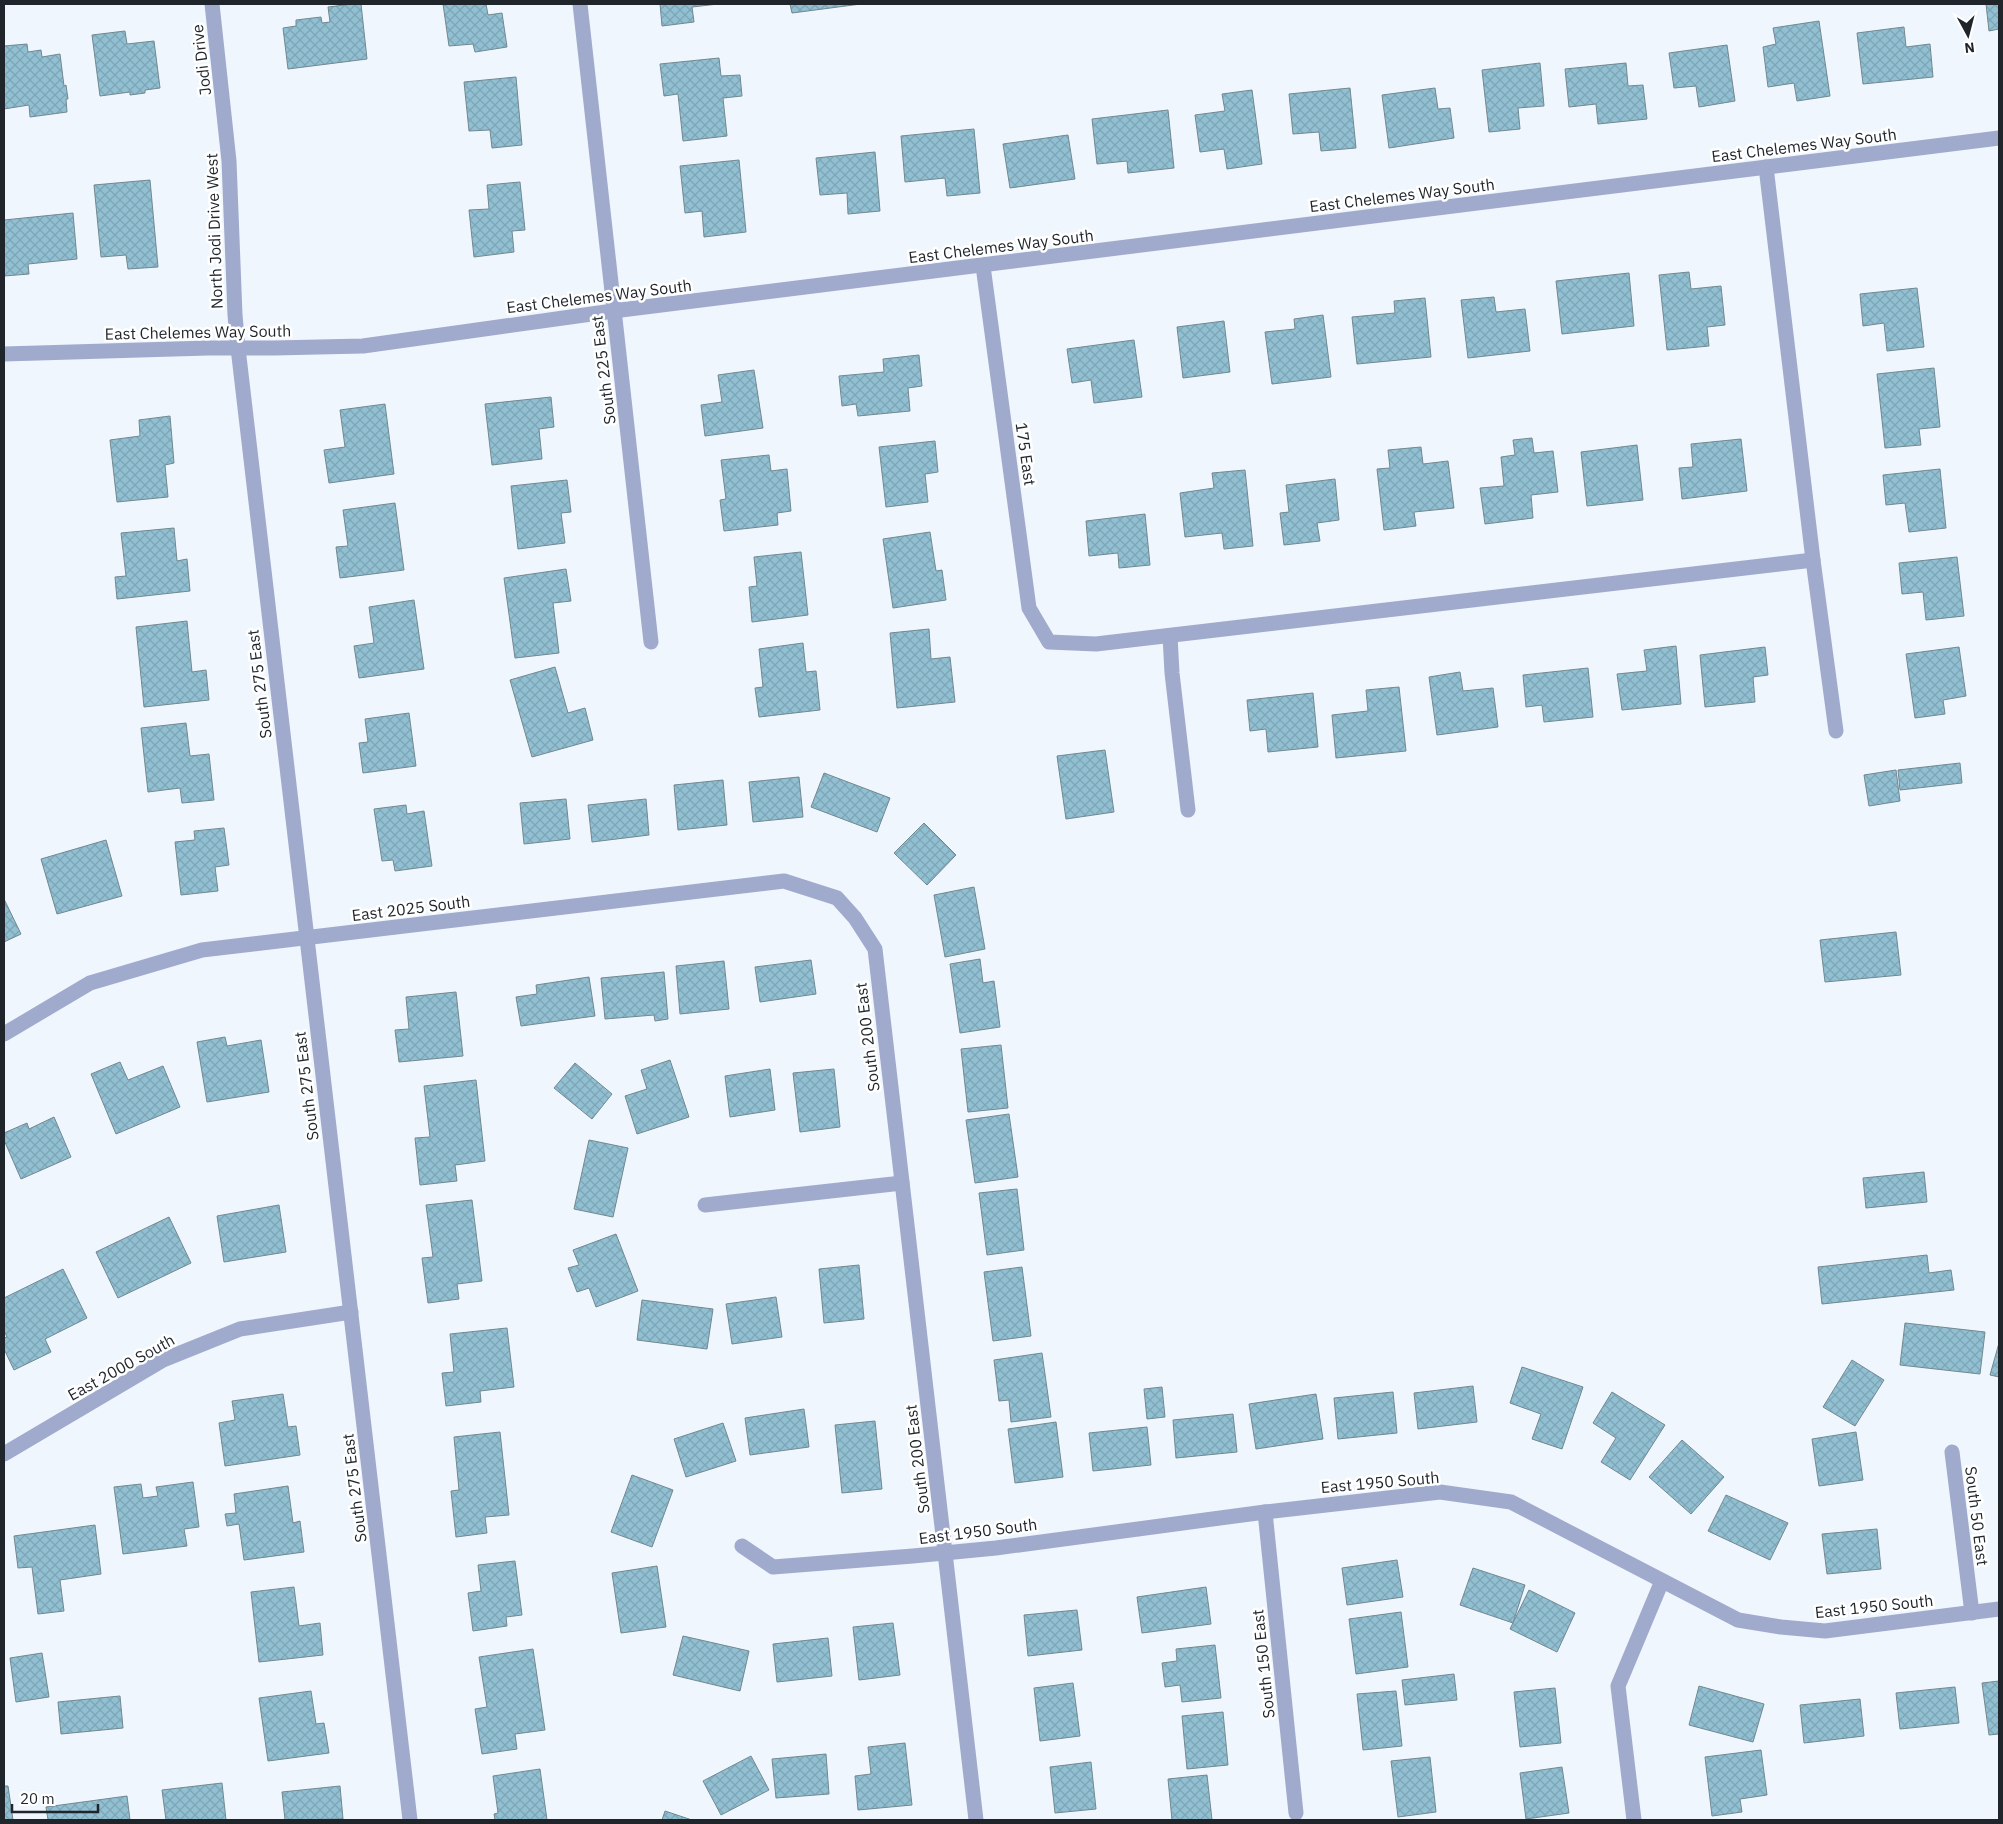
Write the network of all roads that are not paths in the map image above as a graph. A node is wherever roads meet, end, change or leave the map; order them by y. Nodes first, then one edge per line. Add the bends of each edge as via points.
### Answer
1 (212, 4) edge
2 (580, 4) edge
3 (225, 112) joint
4 (1999, 138) edge
5 (1766, 167) junction
6 (983, 266) junction
7 (613, 311) junction
8 (238, 348) junction
9 (4, 354) edge
10 (1813, 560) junction
11 (1170, 636) junction
12 (652, 642) dead end
13 (1836, 732) dead end
14 (1188, 810) dead end
15 (837, 898) joint
16 (306, 938) junction
17 (4, 1034) edge
18 (902, 1183) junction
19 (705, 1206) dead end
20 (351, 1312) junction
21 (1952, 1452) dead end
22 (4, 1454) edge
23 (1266, 1512) junction
24 (742, 1546) dead end
25 (946, 1554) junction
26 (1662, 1581) junction
27 (1999, 1609) edge
28 (1972, 1613) junction
29 (1296, 1813) dead end
30 (410, 1820) edge
31 (976, 1820) edge
32 (1634, 1820) edge

1 - 3 street, Jodi Drive
2 - 7 street, South 225 East
3 - 8 street, North Jodi Drive West
4 - 5 street, East Chelemes Way South
5 - 6 street, East Chelemes Way South
5 - 10 street
6 - 7 street, East Chelemes Way South
6 - 11 street, 175 East via 1029,608 1049,642 1096,644
7 - 8 street, East Chelemes Way South via 363,346
7 - 12 street, South 225 East
8 - 9 street, East Chelemes Way South
8 - 16 street, South 275 East
10 - 11 street
10 - 13 street
11 - 14 street
15 - 16 street, East 2025 South via 784,881
15 - 18 street, South 200 East via 855,918 874,949
16 - 17 street, East 2025 South via 202,950 90,983
16 - 20 street, South 275 East
18 - 19 street
18 - 25 street, South 200 East
20 - 22 street, East 2000 South via 240,1329 163,1360
20 - 30 street, South 275 East
21 - 28 street, South 50 East
23 - 25 street, East 1950 South
23 - 26 street, East 1950 South via 1440,1492 1511,1502
23 - 29 street, South 150 East
24 - 25 street, East 1950 South via 773,1567
25 - 31 street, South 200 East
26 - 28 street, East 1950 South via 1738,1620 1781,1628 1825,1631
26 - 32 street via 1618,1686
27 - 28 street, East 1950 South

